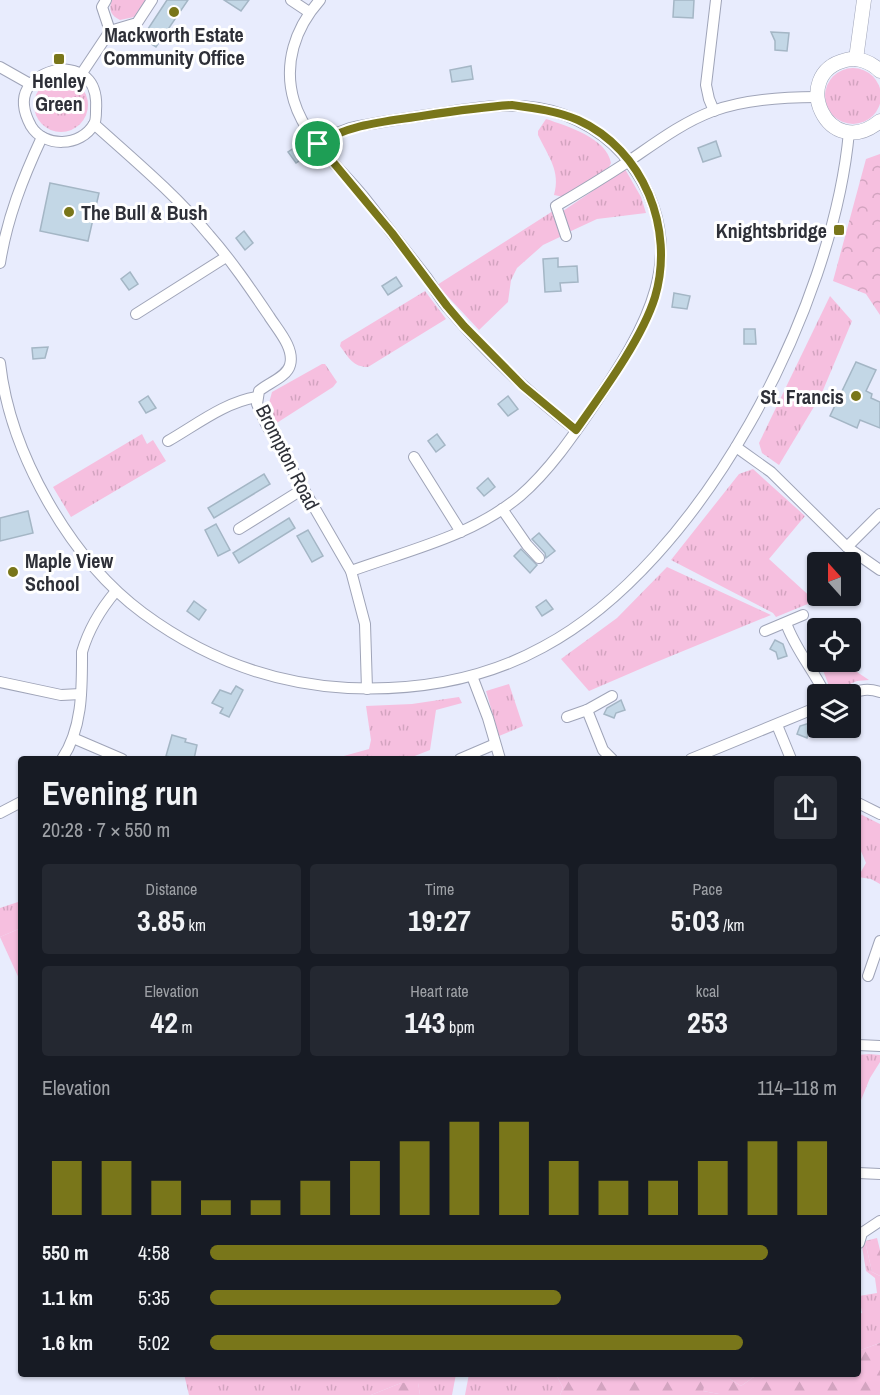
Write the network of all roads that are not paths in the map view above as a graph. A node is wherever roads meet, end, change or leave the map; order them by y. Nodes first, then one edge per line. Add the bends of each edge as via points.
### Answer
1 (106, 0) edge
2 (152, 0) edge
3 (291, 0) edge
4 (320, 0) edge
5 (716, 0) edge
6 (864, 0) edge
7 (309, 12) junction
8 (110, 32) junction
9 (856, 59) junction
10 (0, 67) edge
11 (880, 70) edge
12 (82, 73) junction
13 (30, 84) junction
14 (817, 97) junction
15 (714, 111) junction
16 (880, 122) edge
17 (94, 124) junction
18 (849, 132) junction
19 (42, 137) junction
20 (318, 144) junction
21 (628, 161) junction
22 (566, 237) dead end
23 (226, 257) junction
24 (0, 262) edge
25 (136, 314) dead end
26 (0, 363) edge
27 (1, 387) edge
28 (257, 397) junction
29 (576, 430) junction
30 (168, 441) dead end
31 (736, 447) junction
32 (414, 457) dead end
33 (303, 489) junction
34 (502, 509) junction
35 (880, 514) edge
36 (239, 529) dead end
37 (461, 532) junction
38 (847, 547) junction
39 (538, 558) dead end
40 (880, 570) edge
41 (351, 571) junction
42 (116, 591) junction
43 (803, 615) dead end
44 (786, 623) junction
45 (765, 631) dead end
46 (472, 676) junction
47 (0, 682) edge
48 (820, 684) edge
49 (367, 688) junction
50 (861, 690) edge
51 (880, 692) edge
52 (81, 694) junction
53 (612, 696) dead end
54 (587, 710) junction
55 (807, 712) edge
56 (567, 717) dead end
57 (777, 725) junction
58 (73, 738) junction
59 (495, 744) junction
60 (64, 756) edge
61 (115, 756) edge
62 (467, 756) edge
63 (499, 756) edge
64 (609, 756) edge
65 (699, 756) edge
66 (790, 756) edge
67 (18, 804) edge
68 (861, 804) edge
69 (0, 813) edge
70 (880, 814) edge
71 (879, 945) edge
72 (868, 976) dead end
73 (861, 1045) edge
74 (880, 1046) edge
75 (861, 1173) edge
76 (880, 1174) edge
77 (880, 1221) edge
78 (861, 1236) edge

1 - 8 street via 102,7
2 - 8 street via 137,23
3 - 7 street
4 - 7 street
5 - 15 street via 706,85
6 - 9 street
7 - 20 street via 294,42 291,86 301,120
8 - 12 street
9 - 11 street
9 - 14 street via 828,70
10 - 13 street
12 - 13 street via 60,69 47,72
12 - 17 street via 89,79 96,97
13 - 19 street via 24,98 26,114 34,131
14 - 15 street via 752,102
14 - 18 street via 826,121
15 - 21 street via 687,122
16 - 18 street via 870,129
17 - 19 street via 83,135 65,142
17 - 23 street, Brompton Road via 180,202
18 - 31 street via 838,194 814,283 778,370
19 - 24 street via 18,192
20 - 21 street via 334,134 366,125 512,105 580,121 607,139
20 - 29 street via 464,326 523,386
21 - 22 street via 556,206
21 - 29 street via 648,190 656,214 661,247 659,279 633,343
23 - 25 street
23 - 28 street, Brompton Road via 289,351 288,370 262,388
26 - 27 street
27 - 42 street via 42,491 86,556
28 - 30 street via 231,405
28 - 33 street, Brompton Road via 266,424
29 - 34 street via 521,495
31 - 38 street via 771,472
31 - 46 street via 653,558 605,606 542,648
32 - 37 street
33 - 36 street
33 - 41 street, Brompton Road
34 - 37 street
34 - 39 street
35 - 38 street
37 - 41 street
38 - 40 street
41 - 49 street, Brompton Road via 365,624
42 - 49 street via 176,636 218,658 301,684
42 - 52 street via 87,635 82,652
43 - 44 street
44 - 45 street
44 - 48 street
46 - 49 street via 440,684
46 - 59 street
47 - 52 street via 61,695
50 - 51 street
52 - 58 street
53 - 54 street
54 - 56 street
54 - 64 street
55 - 57 street
57 - 65 street
57 - 66 street
58 - 60 street
58 - 61 street
59 - 62 street
59 - 63 street
67 - 69 street
68 - 70 street
71 - 72 street
73 - 74 street
75 - 76 street
77 - 78 street

